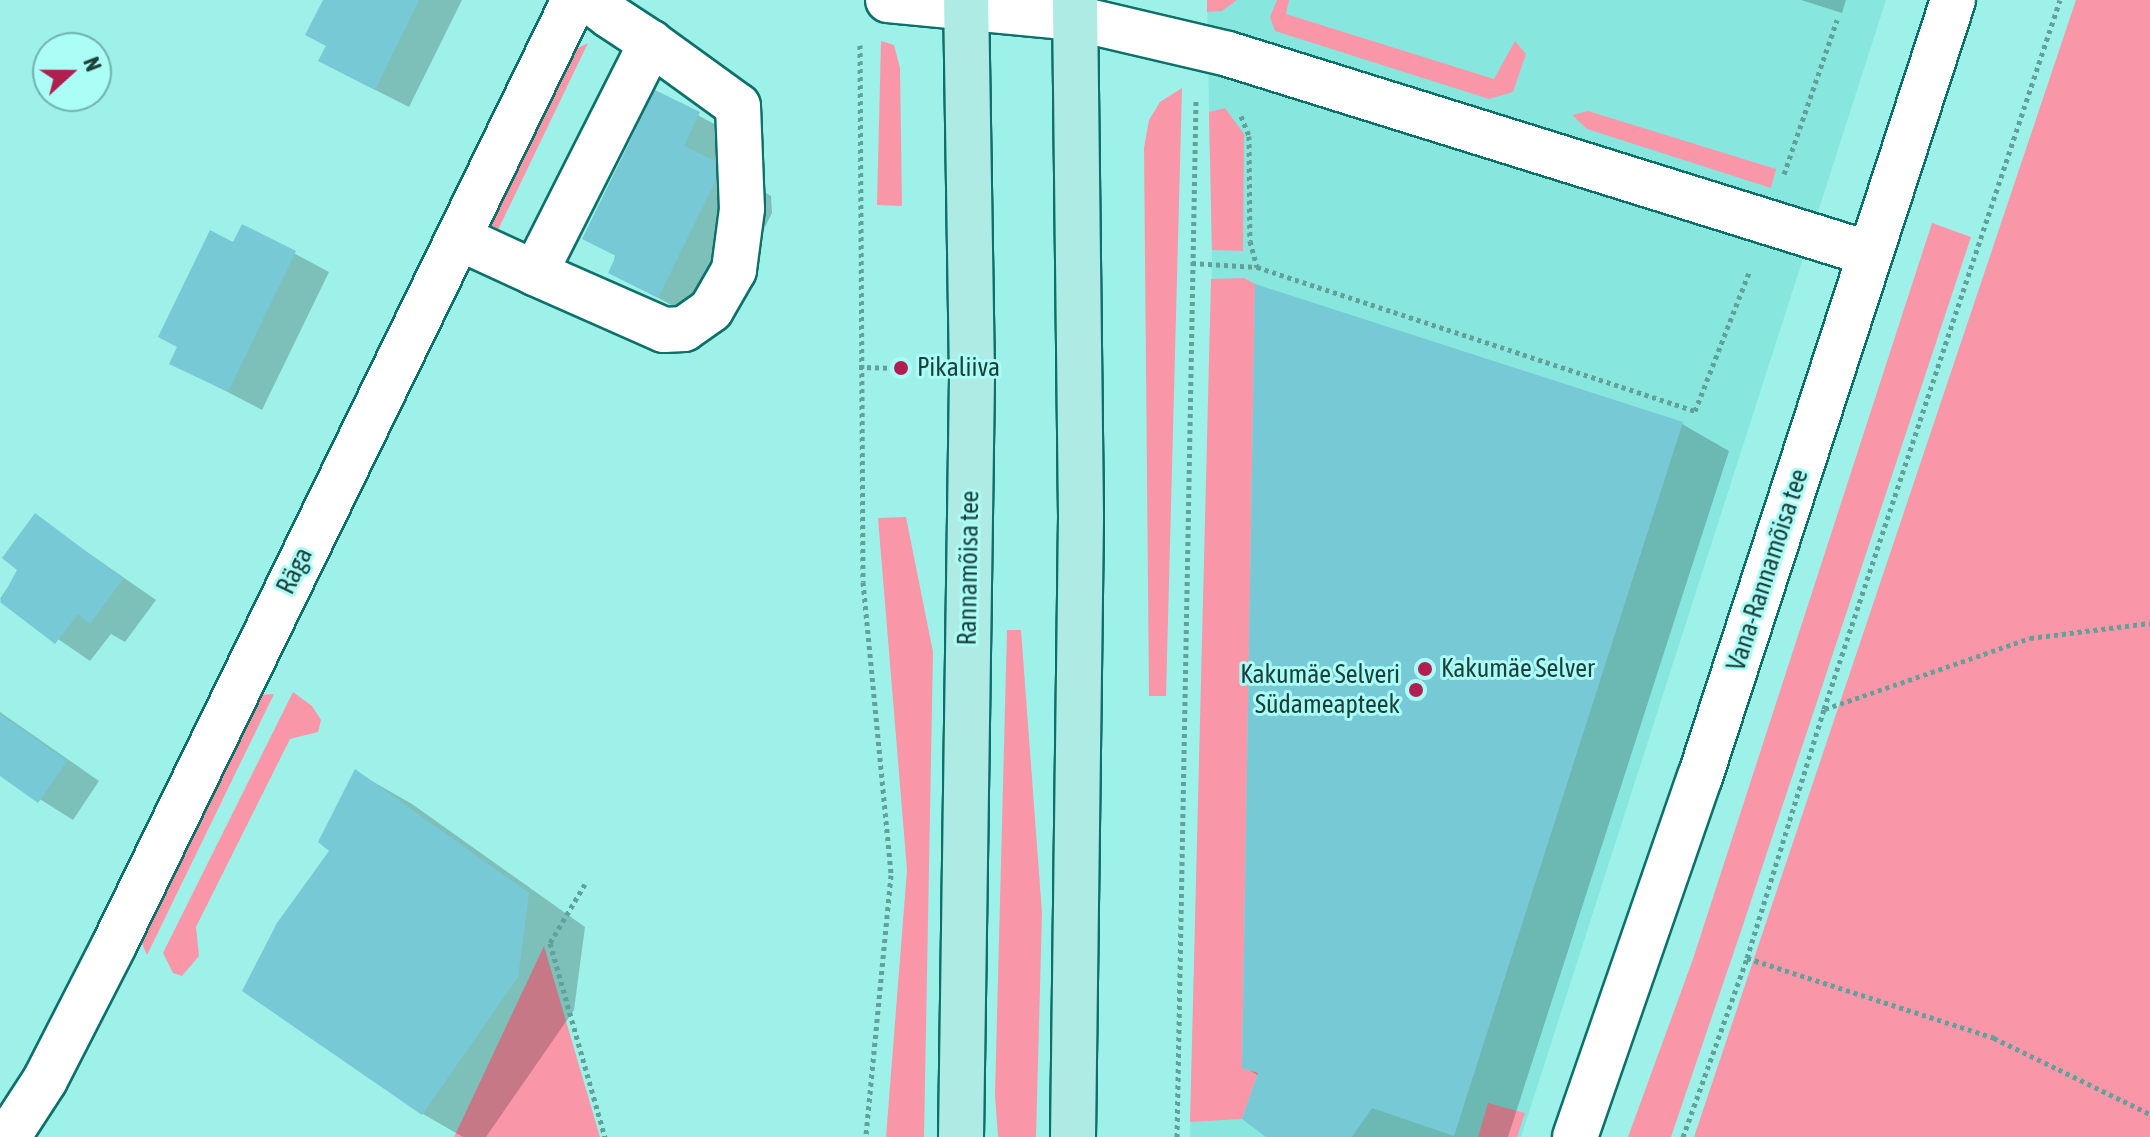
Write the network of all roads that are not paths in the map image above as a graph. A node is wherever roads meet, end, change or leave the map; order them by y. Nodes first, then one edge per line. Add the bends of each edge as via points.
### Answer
1 (574, 0) edge
2 (589, 0) edge
3 (1953, 0) edge
4 (966, 5) edge
5 (1075, 9) edge
6 (874, 15) edge
7 (651, 43) junction
8 (459, 238) junction
9 (1870, 254) junction
10 (535, 273) junction
11 (8, 1137) edge
12 (961, 1137) edge
13 (1073, 1137) edge
14 (1575, 1137) edge

1 - 8 street, Räga
2 - 7 street
3 - 9 street, Vana-Rannamõisa tee
4 - 5 street
4 - 6 street
4 - 12 main road, Rannamõisa tee via 972,377
5 - 9 street via 1194,50 1228,54
5 - 13 main road via 1081,516
7 - 10 street
7 - 10 street via 738,106 742,209 734,270 724,292 711,310 684,329 664,330
8 - 10 street
8 - 11 street, Räga via 114,945 45,1080
9 - 14 street, Vana-Rannamõisa tee via 1705,763

